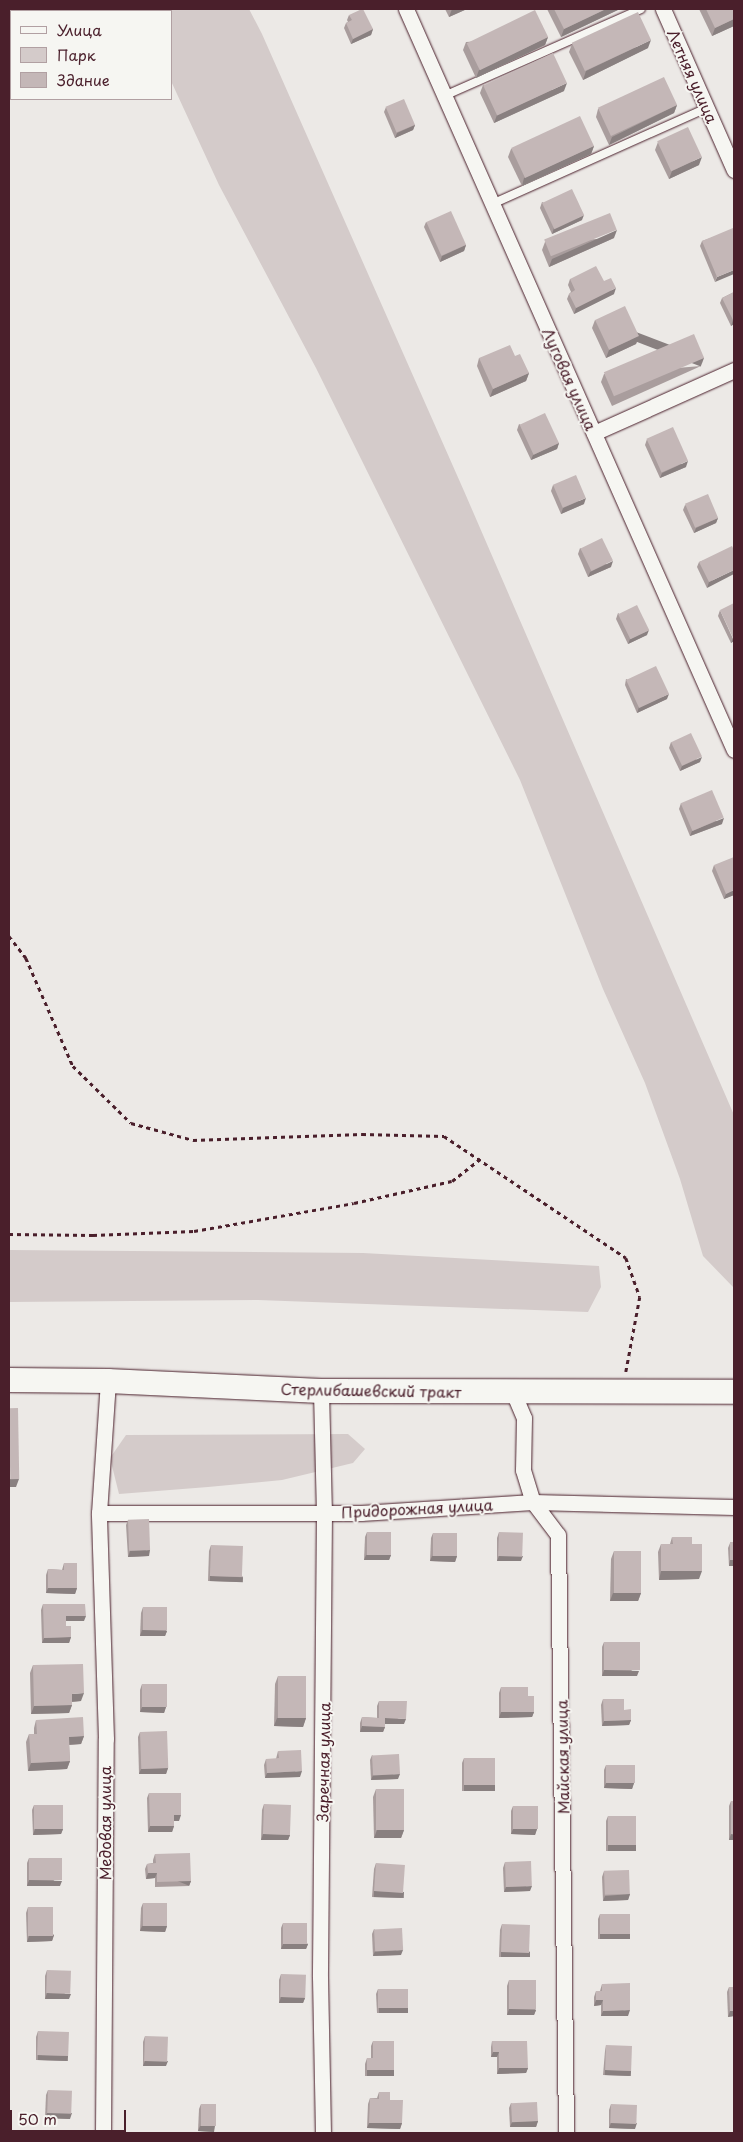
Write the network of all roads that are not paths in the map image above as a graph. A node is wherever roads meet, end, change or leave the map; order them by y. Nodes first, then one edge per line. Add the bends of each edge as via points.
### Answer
1 (406, 9) edge
2 (641, 9) edge
3 (663, 9) edge
4 (444, 96) junction
5 (707, 108) junction
6 (733, 165) edge
7 (492, 204) junction
8 (734, 370) edge
9 (594, 433) junction
10 (734, 750) edge
11 (9, 1380) edge
12 (108, 1380) junction
13 (321, 1391) junction
14 (513, 1392) junction
15 (734, 1392) edge
16 (533, 1502) junction
17 (734, 1507) edge
18 (324, 1513) junction
19 (99, 1514) junction
20 (103, 2133) edge
21 (323, 2133) edge
22 (566, 2133) edge

1 - 4 street, Луговая улица
2 - 4 lane
3 - 5 street, Летняя улица
4 - 7 street, Луговая улица
5 - 6 street, Летняя улица
5 - 7 lane
7 - 9 street, Луговая улица
8 - 9 street
9 - 10 street, Луговая улица
11 - 12 main road, Стерлибашевский тракт
12 - 13 main road, Стерлибашевский тракт
12 - 19 street, Медовая улица
13 - 14 main road, Стерлибашевский тракт
13 - 18 street, Заречная улица
14 - 15 main road, Стерлибашевский тракт
14 - 16 street, Майская улица via 524,1418 523,1470
16 - 17 street, Придорожная улица
16 - 18 street, Придорожная улица
16 - 22 street, Майская улица via 558,1536
18 - 19 street, Придорожная улица
18 - 21 street, Заречная улица via 320,1977
19 - 20 street, Медовая улица via 106,1739

